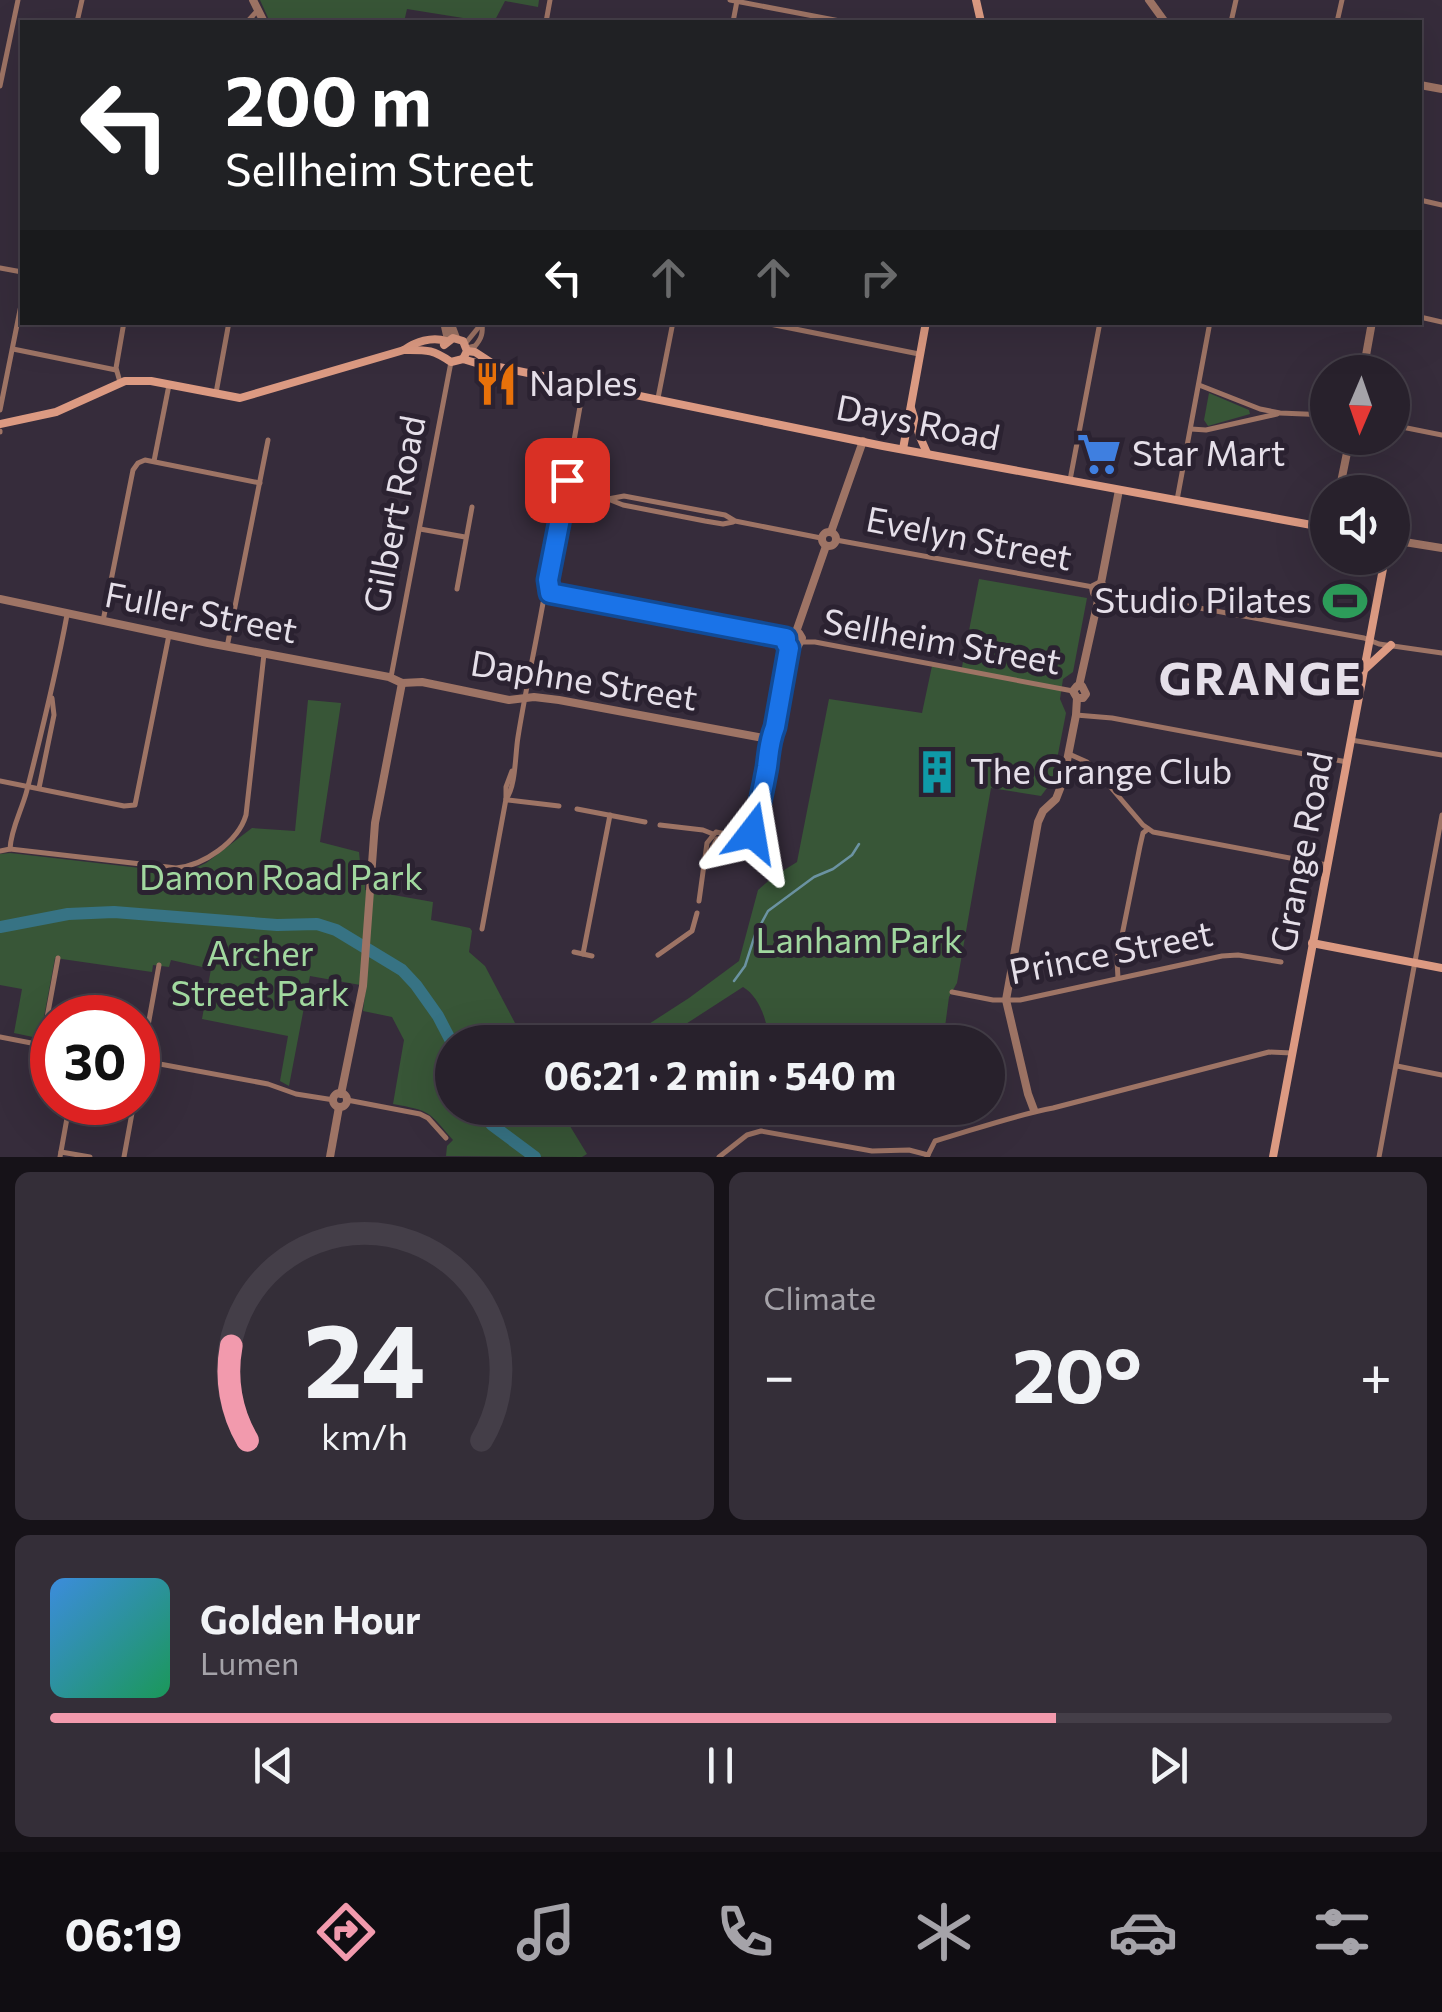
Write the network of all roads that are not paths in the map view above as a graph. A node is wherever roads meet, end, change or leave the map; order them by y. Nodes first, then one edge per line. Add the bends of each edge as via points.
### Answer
1 (9, 0) edge
2 (253, 0) edge
3 (18, 1) edge
4 (734, 1) edge
5 (258, 10) junction
6 (248, 20) edge
7 (263, 20) edge
8 (834, 20) edge
9 (0, 86) edge
10 (20, 311) edge
11 (124, 325) edge
12 (228, 325) edge
13 (448, 325) edge
14 (672, 325) edge
15 (775, 325) edge
16 (925, 325) edge
17 (1099, 325) edge
18 (1209, 325) edge
19 (1371, 325) edge
20 (450, 340) junction
21 (13, 349) junction
22 (404, 350) junction
23 (466, 350) junction
24 (443, 354) junction
25 (919, 354) junction
26 (1366, 355) edge
27 (451, 362) junction
28 (0, 368) edge
29 (9, 370) junction
30 (116, 370) junction
31 (120, 382) junction
32 (584, 384) junction
33 (169, 385) junction
34 (1199, 385) junction
35 (216, 394) junction
36 (658, 398) junction
37 (910, 403) junction
38 (2, 406) edge
39 (1254, 406) junction
40 (1280, 413) junction
41 (1310, 414) edge
42 (1252, 419) junction
43 (14, 422) junction
44 (0, 429) edge
45 (1192, 429) junction
46 (1410, 429) edge
47 (1442, 435) edge
48 (268, 440) dead end
49 (863, 441) junction
50 (903, 449) junction
51 (927, 453) junction
52 (154, 462) junction
53 (1070, 480) junction
54 (260, 483) junction
55 (570, 490) junction
56 (1118, 490) junction
57 (1177, 500) junction
58 (472, 507) dead end
59 (1310, 525) edge
60 (420, 529) junction
61 (834, 536) junction
62 (465, 538) junction
63 (824, 542) junction
64 (1410, 543) edge
65 (1442, 548) edge
66 (1382, 575) edge
67 (457, 589) dead end
68 (1099, 589) junction
69 (550, 593) junction
70 (0, 599) edge
71 (67, 614) junction
72 (103, 622) junction
73 (796, 632) junction
74 (169, 635) junction
75 (786, 638) junction
76 (1370, 640) junction
77 (802, 642) junction
78 (1391, 645) junction
79 (226, 646) junction
80 (789, 648) junction
81 (1442, 653) edge
82 (264, 654) junction
83 (1364, 669) junction
84 (391, 677) junction
85 (402, 683) junction
86 (1076, 692) junction
87 (52, 695) junction
88 (524, 698) junction
89 (1076, 715) junction
90 (769, 739) junction
91 (1351, 740) junction
92 (1069, 754) junction
93 (1442, 755) edge
94 (1347, 762) junction
95 (0, 780) edge
96 (28, 786) junction
97 (39, 788) junction
98 (508, 795) junction
99 (559, 806) dead end
100 (576, 809) dead end
101 (610, 815) junction
102 (1442, 815) edge
103 (646, 822) dead end
104 (660, 825) dead end
105 (1148, 830) junction
106 (711, 839) junction
107 (10, 849) junction
108 (0, 851) edge
109 (1434, 861) junction
110 (1442, 862) edge
111 (1328, 865) junction
112 (699, 901) dead end
113 (697, 913) dead end
114 (482, 930) dead end
115 (1312, 942) junction
116 (574, 952) dead end
117 (583, 954) junction
118 (592, 956) dead end
119 (658, 956) dead end
120 (58, 958) dead end
121 (1281, 962) dead end
122 (1415, 963) junction
123 (159, 965) dead end
124 (1442, 968) edge
125 (1118, 978) junction
126 (952, 992) dead end
127 (51, 995) edge
128 (153, 995) edge
129 (1006, 1000) junction
130 (0, 1037) edge
131 (30, 1043) edge
132 (1292, 1053) junction
133 (160, 1065) edge
134 (1397, 1066) junction
135 (1442, 1074) edge
136 (340, 1100) junction
137 (1034, 1110) junction
138 (65, 1125) edge
139 (130, 1125) edge
140 (446, 1138) dead end
141 (60, 1154) edge
142 (928, 1156) edge
143 (90, 1157) edge
144 (124, 1157) edge
145 (330, 1157) edge
146 (719, 1157) edge
147 (1273, 1157) edge
148 (1379, 1157) edge

1 - 3 street
2 - 5 street
3 - 9 street
4 - 8 street
5 - 6 street
5 - 7 street
10 - 21 street
11 - 30 street
12 - 35 street
13 - 20 street
14 - 36 street
15 - 25 street
16 - 25 main road
17 - 53 street
18 - 34 street
19 - 26 street
20 - 22 main road
20 - 23 main road, Days Road
20 - 24 main road
21 - 29 street
21 - 30 street
22 - 24 main road
22 - 35 main road via 246,397
23 - 27 main road
23 - 32 main road, Days Road via 499,367
24 - 27 main road
25 - 37 main road
27 - 60 street, Gilbert Road
28 - 29 street
29 - 38 street
30 - 31 street
31 - 33 main road
31 - 43 main road via 56,412
32 - 36 main road, Days Road
32 - 55 street
33 - 35 main road
33 - 52 street
34 - 39 street
34 - 45 street
36 - 49 main road, Days Road
37 - 50 main road
37 - 51 main road
38 - 43 street
39 - 40 street
39 - 42 street
40 - 41 street
40 - 42 street
42 - 45 street
43 - 44 main road
45 - 57 street
46 - 47 street
48 - 54 street
49 - 50 main road, Days Road
49 - 61 street
50 - 51 main road, Days Road
51 - 53 main road, Days Road
52 - 54 street
52 - 72 street via 138,462 133,470
53 - 56 main road, Days Road
54 - 79 street
55 - 63 street, Evelyn Street via 725,515
55 - 69 street
56 - 57 main road, Days Road
56 - 68 street
57 - 59 main road, Days Road
58 - 62 street
60 - 62 street
60 - 84 street, Gilbert Road
61 - 63 street via 832,546
61 - 68 street, Evelyn Street
62 - 67 street
63 - 73 street
64 - 65 street
66 - 76 main road, Grange Road
68 - 76 street, Evelyn Street
68 - 86 street
69 - 75 street, Sellheim Street
69 - 88 street via 542,604
70 - 71 street, Fuller Street
71 - 72 street, Fuller Street
71 - 87 street
72 - 74 street, Fuller Street
73 - 75 street
73 - 77 street
74 - 79 street, Fuller Street
74 - 97 street via 135,805
75 - 80 street
76 - 78 street, Evelyn Street
76 - 83 main road, Grange Road
77 - 80 street
77 - 86 street, Sellheim Street
78 - 81 street, Evelyn Street
78 - 83 main road
79 - 82 street, Fuller Street
80 - 90 street
82 - 84 street, Fuller Street
82 - 107 street via 243,826 210,856 176,868
83 - 91 main road, Grange Road
84 - 85 street, Daphne Street
85 - 88 street, Daphne Street
85 - 136 street via 375,823 363,986
86 - 89 street
87 - 96 street
87 - 97 street
88 - 90 street, Daphne Street
88 - 98 street
89 - 92 street
89 - 94 street
90 - 106 street via 752,832 746,838 721,832
91 - 93 street
91 - 94 main road, Grange Road
92 - 105 street via 1096,770
92 - 129 street via 1060,792 1038,822
94 - 111 main road, Grange Road
95 - 96 street
96 - 97 street
96 - 107 street
98 - 99 street
98 - 114 street
100 - 101 street
101 - 103 street
101 - 117 street
102 - 109 street
104 - 106 street
105 - 111 street
105 - 125 street
106 - 112 street
107 - 108 street
109 - 110 street
109 - 122 street
111 - 115 main road, Grange Road
113 - 119 street via 692,930
115 - 122 main road
115 - 132 main road, Grange Road
116 - 117 street
117 - 118 street
120 - 127 street
121 - 125 street, Prince Street via 1228,955
122 - 124 main road
122 - 134 street
123 - 128 street
125 - 129 street, Prince Street
126 - 129 street, Prince Street
129 - 137 street
130 - 131 street
132 - 137 street via 1270,1052
132 - 147 main road, Grange Road
133 - 136 street
134 - 135 street
134 - 148 street
136 - 140 street via 424,1116
136 - 145 street
137 - 142 street via 932,1144
138 - 141 street
139 - 144 street
141 - 143 street
142 - 146 street via 761,1131

